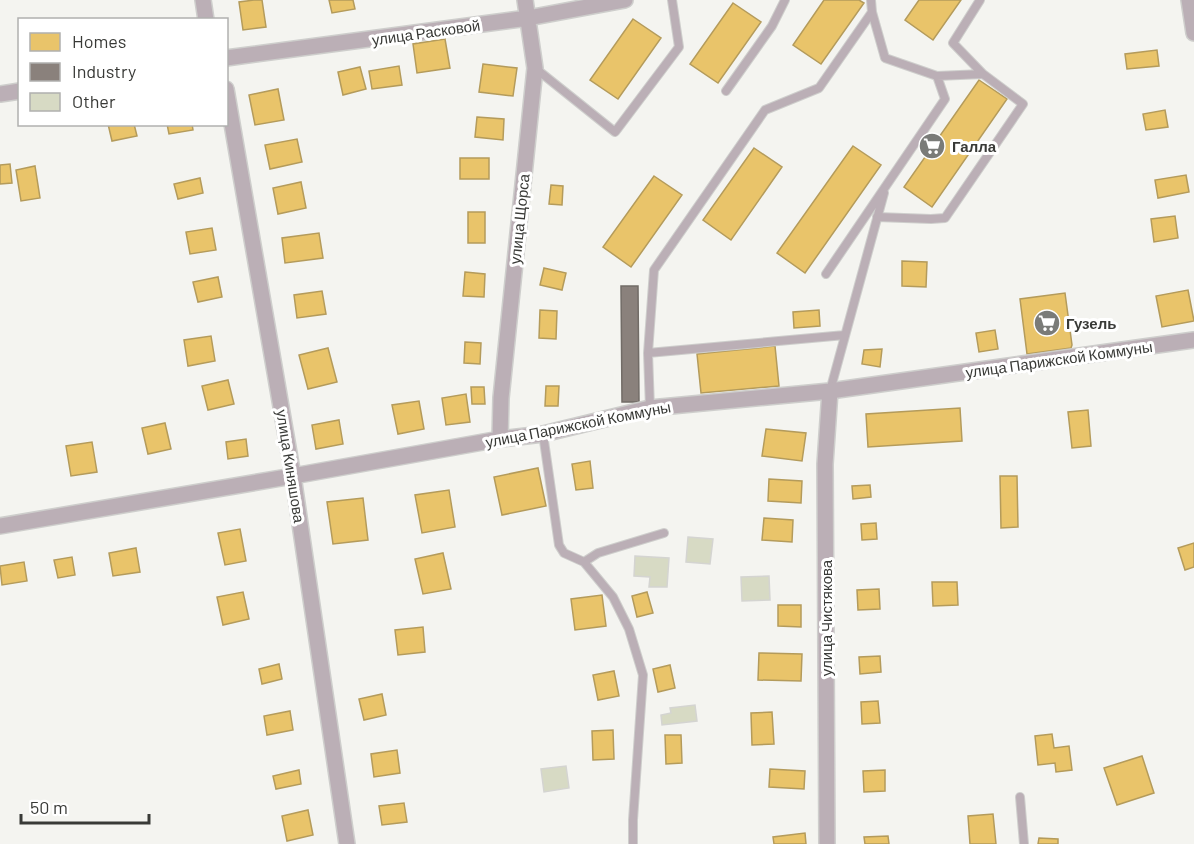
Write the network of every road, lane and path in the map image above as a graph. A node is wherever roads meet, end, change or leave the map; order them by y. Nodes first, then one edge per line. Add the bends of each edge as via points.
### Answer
1 (203, 0) edge
2 (525, 0) edge
3 (625, 0) edge
4 (672, 0) edge
5 (785, 0) edge
6 (871, 0) edge
7 (980, 0) edge
8 (1189, 0) edge
9 (872, 12) junction
10 (206, 18) edge
11 (528, 18) junction
12 (1194, 33) edge
13 (228, 58) edge
14 (535, 68) junction
15 (983, 74) junction
16 (937, 76) junction
17 (18, 91) edge
18 (726, 92) dead end
19 (0, 94) edge
20 (228, 101) edge
21 (886, 186) junction
22 (877, 217) junction
23 (826, 274) dead end
24 (845, 335) junction
25 (1194, 340) edge
26 (648, 353) junction
27 (830, 391) junction
28 (650, 408) junction
29 (543, 434) junction
30 (500, 439) junction
31 (293, 476) junction
32 (0, 526) edge
33 (664, 533) dead end
34 (584, 562) junction
35 (1020, 797) dead end
36 (347, 844) edge
37 (633, 844) edge
38 (827, 844) edge
39 (1024, 844) edge

1 - 10 street
2 - 11 street, улица Щорса
3 - 11 street, улица Расковой
4 - 14 lane via 679,47 615,132
5 - 18 lane via 772,26
6 - 9 lane
7 - 15 lane via 953,44
8 - 12 street
9 - 16 lane via 885,58
9 - 26 lane via 819,88 765,110 654,270
11 - 13 street, улица Расковой
11 - 14 street, улица Щорса
14 - 30 street, улица Щорса
15 - 16 lane
15 - 22 lane via 1023,104 945,218
16 - 21 lane via 945,99
17 - 19 street
20 - 31 street, улица Киняшова
21 - 22 lane
21 - 23 lane
22 - 24 lane
24 - 26 lane
24 - 27 lane
25 - 27 street, улица Парижской Коммуны
26 - 28 lane
27 - 28 street, улица Парижской Коммуны
27 - 38 street, улица Чистякова via 825,464
28 - 29 street, улица Парижской Коммуны
29 - 30 street, улица Парижской Коммуны
29 - 34 lane via 559,544 564,553
30 - 31 street, улица Парижской Коммуны
31 - 32 street, улица Парижской Коммуны
31 - 36 street, улица Киняшова
33 - 34 lane via 598,553
34 - 37 lane via 614,597 643,675
35 - 39 lane

